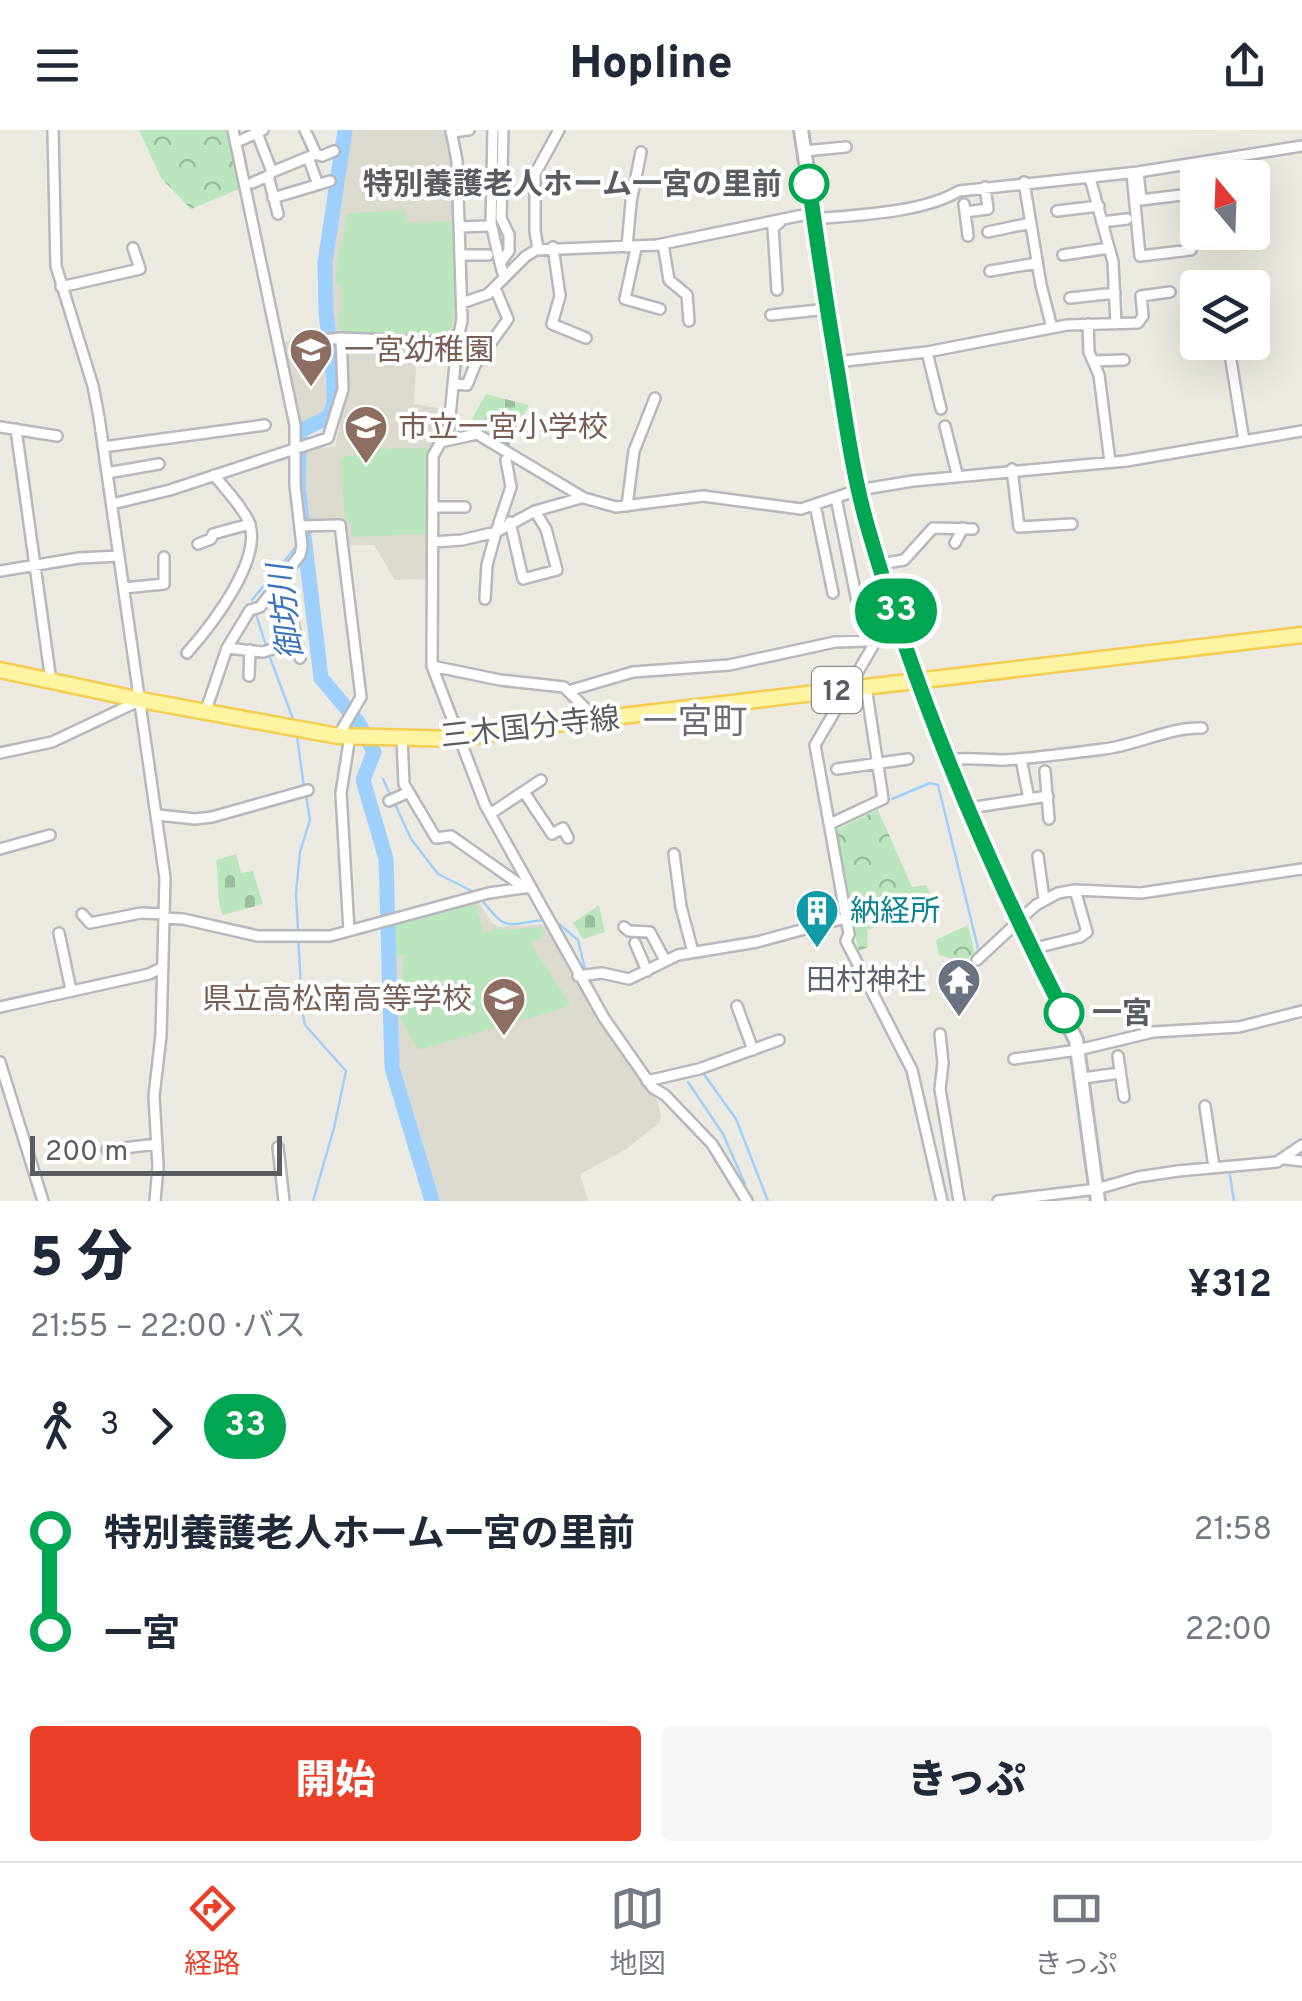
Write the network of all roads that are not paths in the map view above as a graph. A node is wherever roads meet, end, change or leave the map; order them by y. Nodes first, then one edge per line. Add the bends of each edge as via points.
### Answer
1 (53, 130) edge
2 (233, 130) edge
3 (305, 130) edge
4 (469, 130) edge
5 (492, 130) edge
6 (503, 130) edge
7 (559, 130) edge
8 (801, 130) edge
9 (451, 131) edge
10 (260, 132) edge
11 (240, 141) junction
12 (846, 146) dead end
13 (1302, 146) edge
14 (334, 150) dead end
15 (804, 150) junction
16 (642, 152) dead end
17 (312, 156) junction
18 (1226, 160) edge
19 (1180, 167) edge
20 (1135, 173) junction
21 (270, 174) junction
22 (488, 174) dead end
23 (458, 176) junction
24 (1090, 178) junction
25 (330, 180) dead end
26 (317, 182) junction
27 (1024, 182) junction
28 (252, 183) dead end
29 (985, 187) junction
30 (1180, 195) edge
31 (274, 198) junction
32 (1099, 206) junction
33 (1057, 211) dead end
34 (278, 214) dead end
35 (813, 216) junction
36 (783, 219) junction
37 (1127, 219) dead end
38 (1102, 222) junction
39 (1030, 223) junction
40 (459, 226) junction
41 (487, 226) dead end
42 (663, 244) junction
43 (133, 248) dead end
44 (554, 248) junction
45 (631, 248) junction
46 (1109, 248) junction
47 (538, 250) junction
48 (1191, 250) edge
49 (460, 255) junction
50 (488, 255) dead end
51 (1063, 255) dead end
52 (500, 263) junction
53 (1037, 263) junction
54 (990, 271) dead end
55 (504, 277) junction
56 (61, 286) junction
57 (496, 288) junction
58 (778, 290) dead end
59 (1170, 292) dead end
60 (1115, 293) junction
61 (1070, 298) dead end
62 (462, 304) junction
63 (660, 308) dead end
64 (828, 309) junction
65 (772, 315) dead end
66 (690, 321) dead end
67 (1088, 324) junction
68 (1116, 324) junction
69 (1052, 328) junction
70 (586, 338) dead end
71 (457, 343) junction
72 (927, 352) junction
73 (1124, 360) dead end
74 (1230, 360) edge
75 (836, 362) junction
76 (1093, 362) junction
77 (454, 384) junction
78 (655, 398) dead end
79 (941, 409) dead end
80 (265, 424) dead end
81 (945, 426) dead end
82 (0, 428) edge
83 (16, 428) junction
84 (1302, 431) edge
85 (57, 436) dead end
86 (1244, 441) junction
87 (440, 442) junction
88 (103, 447) junction
89 (299, 447) junction
90 (506, 460) dead end
91 (1110, 462) junction
92 (159, 464) dead end
93 (1012, 469) junction
94 (107, 473) junction
95 (957, 474) junction
96 (214, 475) junction
97 (858, 490) junction
98 (584, 498) junction
99 (836, 498) junction
100 (112, 504) junction
101 (815, 504) junction
102 (627, 506) junction
103 (433, 507) junction
104 (465, 507) dead end
105 (535, 511) junction
106 (510, 522) junction
107 (250, 524) junction
108 (1072, 524) dead end
109 (302, 526) junction
110 (496, 532) junction
111 (433, 542) junction
112 (955, 543) dead end
113 (198, 544) dead end
114 (119, 556) junction
115 (164, 558) dead end
116 (35, 564) junction
117 (880, 564) junction
118 (0, 571) edge
119 (277, 582) junction
120 (124, 588) junction
121 (833, 593) dead end
122 (486, 599) dead end
123 (1302, 635) edge
124 (876, 640) junction
125 (904, 640) junction
126 (295, 642) junction
127 (227, 648) junction
128 (250, 650) junction
129 (187, 653) dead end
130 (300, 658) dead end
131 (432, 666) junction
132 (0, 670) edge
133 (249, 676) dead end
134 (918, 680) junction
135 (51, 681) junction
136 (866, 687) junction
137 (848, 689) junction
138 (568, 691) junction
139 (140, 700) junction
140 (204, 712) junction
141 (596, 720) junction
142 (1202, 728) dead end
143 (354, 737) junction
144 (402, 738) junction
145 (462, 738) junction
146 (0, 753) edge
147 (908, 759) dead end
148 (1022, 759) junction
149 (950, 760) junction
150 (878, 764) junction
151 (837, 770) dead end
152 (1045, 771) dead end
153 (541, 780) dead end
154 (308, 790) dead end
155 (408, 792) junction
156 (524, 792) junction
157 (1048, 796) junction
158 (1028, 799) junction
159 (389, 801) dead end
160 (969, 808) junction
161 (490, 814) junction
162 (158, 815) junction
163 (1049, 819) dead end
164 (832, 823) junction
165 (50, 835) dead end
166 (568, 838) dead end
167 (0, 848) edge
168 (674, 854) dead end
169 (1038, 856) dead end
170 (1302, 868) edge
171 (528, 888) junction
172 (1075, 890) junction
173 (1044, 899) junction
174 (82, 914) dead end
175 (164, 916) junction
176 (844, 918) junction
177 (1018, 923) junction
178 (624, 927) dead end
179 (349, 931) junction
180 (59, 932) dead end
181 (635, 942) dead end
182 (1031, 949) junction
183 (693, 952) junction
184 (665, 960) junction
185 (977, 960) dead end
186 (163, 967) junction
187 (647, 971) junction
188 (578, 976) junction
189 (71, 990) junction
190 (736, 1006) dead end
191 (0, 1007) edge
192 (1302, 1011) edge
193 (940, 1034) dead end
194 (780, 1040) dead end
195 (753, 1050) junction
196 (1078, 1050) junction
197 (1118, 1056) dead end
198 (1014, 1059) dead end
199 (0, 1062) edge
200 (1120, 1072) junction
201 (1083, 1078) junction
202 (646, 1081) junction
203 (1124, 1097) dead end
204 (1205, 1106) dead end
205 (156, 1144) junction
206 (1302, 1145) edge
207 (278, 1147) dead end
208 (107, 1150) dead end
209 (1284, 1159) junction
210 (1302, 1161) edge
211 (1214, 1167) junction
212 (1097, 1195) edge
213 (1034, 1199) edge
214 (42, 1201) edge
215 (155, 1201) edge
216 (284, 1201) edge
217 (747, 1201) edge
218 (942, 1201) edge
219 (959, 1201) edge
220 (998, 1201) edge

1 - 56 street via 52,226
2 - 11 street
3 - 17 street
4 - 9 street
5 - 52 street via 490,224
6 - 52 street via 500,218 509,251
7 - 47 street via 536,174
8 - 15 main road
9 - 23 street
10 - 11 street
10 - 21 street
11 - 89 street
12 - 15 street
13 - 18 street
14 - 17 street
15 - 35 main road
16 - 45 street
17 - 21 street
17 - 26 street
19 - 20 street
20 - 24 street
20 - 30 street via 1140,200
20 - 48 street via 1140,256
21 - 28 street
21 - 31 street
22 - 23 street
23 - 40 street
24 - 27 street
24 - 32 street
25 - 26 street
26 - 31 street
27 - 29 street
27 - 39 street
29 - 35 street via 912,206
29 - 39 street via 988,208 964,208 973,235
31 - 34 street
32 - 33 street
32 - 38 street
35 - 36 street
35 - 64 main road
36 - 42 street
36 - 58 street via 772,228
37 - 38 street
38 - 46 street
39 - 53 street
40 - 41 street
40 - 49 street
42 - 45 street
42 - 66 street via 669,280 688,295
43 - 56 street via 140,269
44 - 45 street
44 - 47 street
44 - 70 street via 560,296 552,324
45 - 63 street via 625,299
46 - 51 street
46 - 60 street
47 - 55 street
49 - 50 street
49 - 62 street
52 - 55 street
53 - 54 street
53 - 69 street
55 - 57 street
56 - 88 street via 93,386
57 - 62 street
57 - 77 street via 508,319 467,384
59 - 68 street via 1140,296 1138,323
60 - 61 street
60 - 68 street
62 - 71 street
64 - 65 street
64 - 75 main road
67 - 68 street
67 - 69 street
67 - 76 street
69 - 72 street
71 - 77 street
71 - 89 street via 334,339 343,389 331,434
72 - 75 street
72 - 79 street
73 - 76 street
74 - 86 street
75 - 97 main road
76 - 91 street
77 - 87 street via 449,427
78 - 102 street via 634,451
80 - 88 street
81 - 95 street
82 - 83 street
83 - 85 street
83 - 116 street
84 - 86 street
86 - 91 street
87 - 98 street via 477,434
87 - 103 street
88 - 94 street
89 - 96 street
89 - 109 street via 295,485
90 - 110 street via 510,487
91 - 93 street
92 - 94 street
93 - 95 street
93 - 108 street via 1019,527
94 - 100 street
95 - 97 street
96 - 100 street
96 - 107 street
97 - 99 street
97 - 117 main road
98 - 102 street
98 - 105 street
99 - 101 street
99 - 124 street via 856,601
100 - 114 street
101 - 102 street via 702,496
101 - 121 street
103 - 104 street
103 - 111 street
105 - 106 street
105 - 106 street via 557,570 523,579
106 - 110 street
107 - 113 street
107 - 129 street via 239,580
109 - 119 street via 300,555
109 - 143 street via 340,526 361,697 348,716
110 - 111 street
110 - 122 street
111 - 131 street
112 - 117 street via 968,529 933,528 921,549
114 - 116 street
114 - 120 street
115 - 120 street via 164,584
116 - 118 street
116 - 135 street
117 - 125 main road
119 - 126 street
119 - 127 street
120 - 139 street
123 - 134 main road, 三木国分寺線 / 12
124 - 125 street
124 - 137 street
124 - 138 street via 835,642 729,666 634,672
125 - 134 main road
126 - 128 street
126 - 130 street
127 - 128 street
127 - 140 street
128 - 133 street
131 - 138 street
131 - 145 street
132 - 135 main road, 三木国分寺線 / 12
134 - 136 main road, 三木国分寺線 / 12
134 - 149 main road
135 - 139 main road, 三木国分寺線 / 12
136 - 137 main road, 三木国分寺線 / 12
136 - 150 street
137 - 141 main road, 三木国分寺線 / 12
137 - 164 street via 815,745
138 - 141 street
139 - 140 main road, 三木国分寺線 / 12
139 - 146 street via 52,742
139 - 162 street
140 - 143 main road, 三木国分寺線 / 12
141 - 145 main road, 三木国分寺線 / 12
142 - 148 street
143 - 144 main road, 三木国分寺線 / 12
143 - 179 street via 341,793
144 - 145 main road, 三木国分寺線 / 12
144 - 155 street
145 - 161 street
147 - 150 street
148 - 149 street
148 - 158 street
149 - 160 main road
150 - 151 street
150 - 164 street via 883,799
152 - 157 street
153 - 156 street
154 - 162 street via 212,817
155 - 159 street
155 - 171 street via 436,838 451,836
156 - 161 street
156 - 166 street via 552,834 563,828
157 - 158 street
157 - 163 street
158 - 160 street
160 - 177 main road
161 - 171 street
162 - 175 street
164 - 176 street
165 - 167 street
168 - 183 street
169 - 173 street
170 - 172 street via 1142,893
171 - 179 street
171 - 188 street
172 - 173 street
172 - 182 street via 1088,932
173 - 177 street
174 - 175 street via 90,922
175 - 179 street via 258,936
175 - 186 street
176 - 183 street
176 - 218 street via 846,941 912,1070
177 - 182 main road
177 - 185 street
178 - 184 street via 650,932
180 - 189 street
181 - 187 street
182 - 196 main road
183 - 184 street
184 - 187 street
186 - 189 street
186 - 205 street
187 - 188 street via 629,979 602,972
188 - 202 street
189 - 191 street
190 - 195 street
192 - 196 street via 1239,1027 1129,1035
193 - 219 street via 940,1089
194 - 195 street
195 - 202 street
196 - 198 street
196 - 201 main road
197 - 200 street
199 - 214 street
200 - 201 street
200 - 203 street
201 - 212 main road
202 - 217 street via 712,1144
204 - 211 street
205 - 208 street
205 - 215 street
206 - 209 street
207 - 216 street
209 - 210 street
209 - 211 street
211 - 212 street via 1138,1177
212 - 213 street
213 - 220 street

